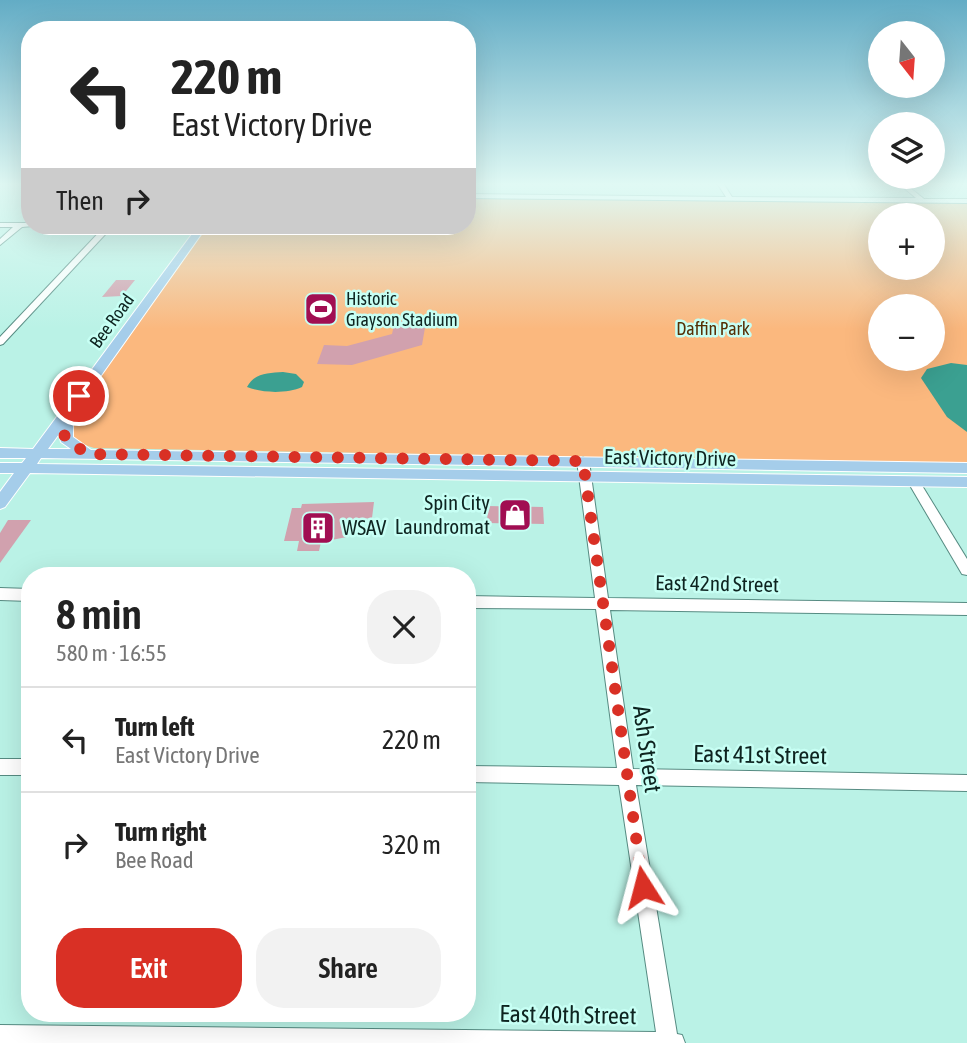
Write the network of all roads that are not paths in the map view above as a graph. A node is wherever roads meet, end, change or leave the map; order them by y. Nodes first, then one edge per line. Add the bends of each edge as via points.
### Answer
1 (101, 235) edge
2 (195, 235) edge
3 (0, 342) edge
4 (66, 414) junction
5 (0, 453) edge
6 (36, 453) junction
7 (88, 454) junction
8 (335, 458) junction
9 (0, 468) edge
10 (941, 468) junction
11 (967, 468) edge
12 (25, 469) junction
13 (584, 469) junction
14 (330, 473) junction
15 (914, 482) junction
16 (967, 482) edge
17 (1, 500) edge
18 (967, 570) edge
19 (0, 594) edge
20 (21, 595) edge
21 (476, 602) edge
22 (601, 604) junction
23 (967, 609) edge
24 (0, 767) edge
25 (21, 767) edge
26 (476, 774) edge
27 (626, 777) junction
28 (967, 783) edge
29 (0, 1036) edge
30 (668, 1043) edge
31 (674, 1043) edge

1 - 3 street
2 - 4 main road, Bee Road
4 - 6 main road, Bee Road
4 - 7 main road via 65,439
5 - 6 main road, East Victory Drive
6 - 7 main road, East Victory Drive
6 - 12 main road, Bee Road
7 - 8 main road, East Victory Drive
8 - 13 main road, East Victory Drive
8 - 14 street
9 - 12 main road, East Victory Drive
10 - 11 main road, East Victory Drive
10 - 13 main road, East Victory Drive
10 - 15 main road via 916,474
12 - 14 main road, East Victory Drive
12 - 17 main road, Bee Road
13 - 14 main road, East Victory Drive
13 - 15 main road, East Victory Drive
13 - 22 street, Ash Street
15 - 16 main road, East Victory Drive
15 - 18 street
19 - 20 street
21 - 22 street, East 42nd Street
22 - 23 street, East 42nd Street
22 - 27 street, Ash Street
24 - 25 street
26 - 27 street, East 41st Street
27 - 28 street, East 41st Street
27 - 30 street, Ash Street
29 - 30 street, East 40th Street
30 - 31 street, East 40th Street

